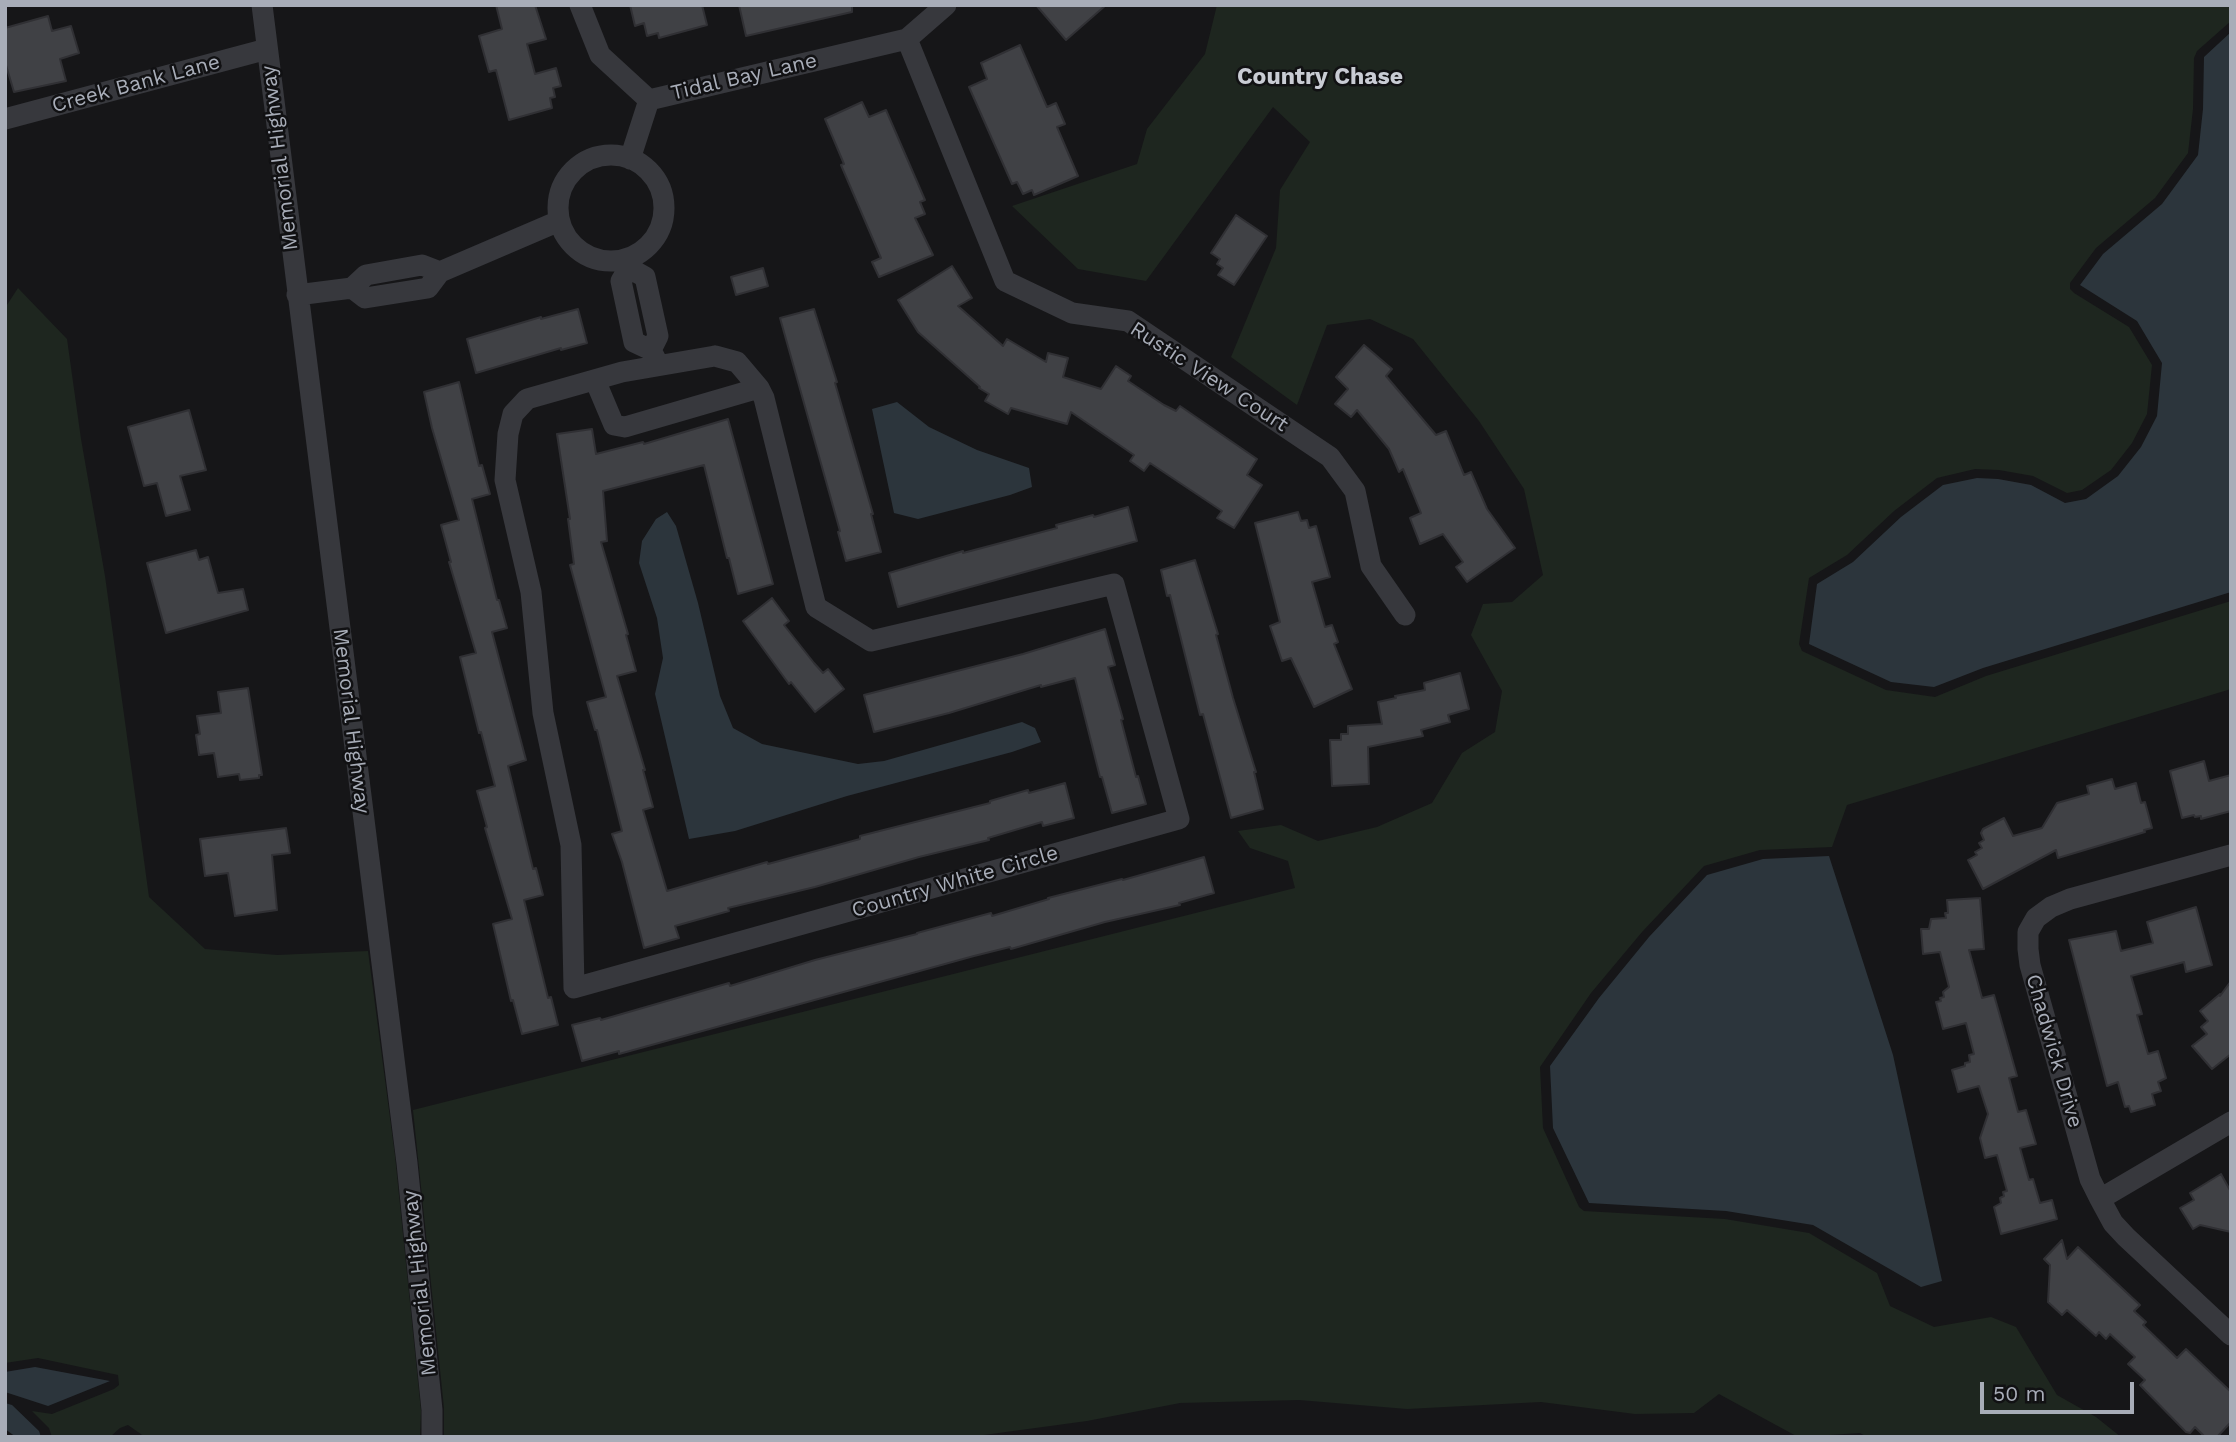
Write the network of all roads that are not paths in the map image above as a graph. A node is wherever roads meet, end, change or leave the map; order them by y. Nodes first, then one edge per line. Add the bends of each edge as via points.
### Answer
1 (262, 5) edge
2 (580, 5) edge
3 (946, 5) edge
4 (907, 39) junction
5 (267, 49) junction
6 (649, 100) junction
7 (5, 119) edge
8 (630, 159) junction
9 (559, 221) junction
10 (627, 263) junction
11 (297, 295) junction
12 (654, 357) junction
13 (595, 380) junction
14 (759, 388) junction
15 (1405, 615) dead end
16 (2231, 855) edge
17 (2231, 1122) edge
18 (2100, 1199) junction
19 (2231, 1335) edge
20 (432, 1437) edge

1 - 5 street, Memorial Highway
2 - 6 street, Tidal Bay Lane via 600,55
3 - 4 street, Tidal Bay Lane
4 - 6 street, Tidal Bay Lane
4 - 15 street, Rustic View Court via 1004,281 1072,313 1128,321 1330,457 1355,491 1371,566
5 - 7 street, Creek Bank Lane
5 - 11 street, Memorial Highway
6 - 8 street
8 - 9 street via 604,154 572,170 562,185
8 - 10 street via 652,173 664,207 654,239
9 - 10 street via 577,250 592,258
9 - 11 street via 440,272 422,265 366,275 352,288
10 - 12 street via 645,278 658,337
11 - 20 street, Memorial Highway via 407,1163
12 - 13 street, Country White Circle
12 - 14 street, Country White Circle via 715,356 737,362
13 - 14 street via 614,425 625,427
13 - 14 street, Country White Circle via 527,399 513,414 505,480 531,592 543,713 571,845 574,988 1179,818 1115,584 871,641 816,607
16 - 18 street, Chadwick Drive via 2070,899 2036,918 2028,932 2030,965 2090,1179
17 - 18 street
18 - 19 street, Chadwick Drive via 2126,1237

